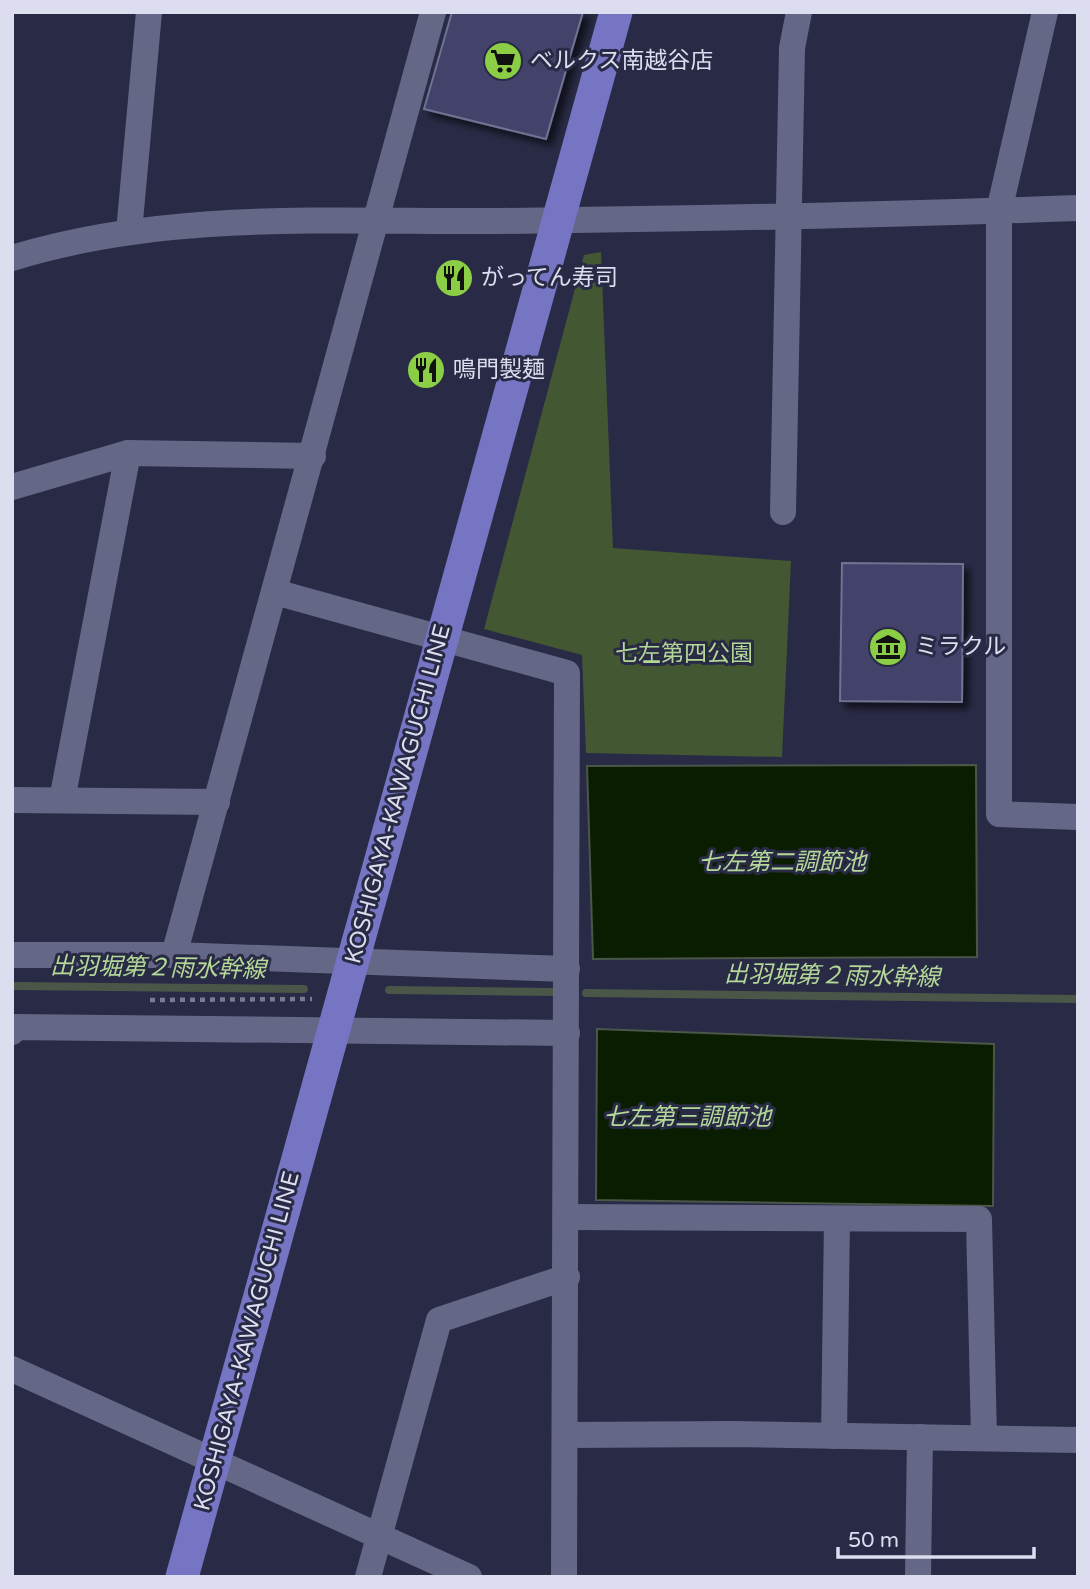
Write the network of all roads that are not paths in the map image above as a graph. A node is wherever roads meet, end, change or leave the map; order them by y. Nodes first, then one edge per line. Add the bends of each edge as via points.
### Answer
1 (149, 12) edge
2 (433, 12) edge
3 (616, 12) edge
4 (799, 12) edge
5 (1045, 12) edge
6 (1078, 208) edge
7 (999, 211) junction
8 (789, 215) junction
9 (560, 220) junction
10 (377, 222) junction
11 (129, 232) junction
12 (12, 258) edge
13 (128, 453) junction
14 (313, 456) junction
15 (12, 487) edge
16 (783, 512) dead end
17 (275, 592) junction
18 (441, 638) junction
19 (12, 800) edge
20 (62, 800) junction
21 (217, 802) junction
22 (1078, 817) edge
23 (12, 955) edge
24 (174, 955) junction
25 (352, 960) junction
26 (567, 969) junction
27 (12, 1031) edge
28 (332, 1032) junction
29 (567, 1033) junction
30 (567, 1217) junction
31 (837, 1219) junction
32 (567, 1277) junction
33 (12, 1369) edge
34 (566, 1435) junction
35 (834, 1436) junction
36 (920, 1437) junction
37 (984, 1438) junction
38 (1078, 1440) edge
39 (214, 1460) junction
40 (379, 1536) junction
41 (182, 1577) edge
42 (368, 1577) edge
43 (469, 1577) edge
44 (564, 1577) edge
45 (918, 1577) edge

1 - 11 street
2 - 10 street
3 - 9 main road, KOSHIGAYA-KAWAGUCHI LINE
4 - 8 street via 792,48
5 - 7 street
6 - 7 street
7 - 8 street
7 - 22 street via 999,814
8 - 9 street
8 - 16 street
9 - 10 street
9 - 18 main road, KOSHIGAYA-KAWAGUCHI LINE
10 - 11 street via 273,222
10 - 14 street
11 - 12 street
13 - 14 street
13 - 15 street
13 - 20 street
14 - 17 street
17 - 18 street
17 - 21 street
18 - 25 main road, KOSHIGAYA-KAWAGUCHI LINE
18 - 26 street via 567,673
19 - 20 street
20 - 21 street
21 - 24 street
23 - 24 street
24 - 25 street
25 - 26 street
25 - 28 main road, KOSHIGAYA-KAWAGUCHI LINE
26 - 29 street
27 - 28 street via 14,1027
28 - 29 street
28 - 39 main road, KOSHIGAYA-KAWAGUCHI LINE
29 - 30 street
30 - 31 street
30 - 32 street
31 - 35 street
31 - 37 street via 979,1219
32 - 34 street
32 - 40 street via 439,1320
33 - 39 street
34 - 35 street
34 - 44 street
35 - 36 street
36 - 37 street
36 - 45 street
37 - 38 street
39 - 40 street
39 - 41 main road, KOSHIGAYA-KAWAGUCHI LINE
40 - 42 street
40 - 43 street

